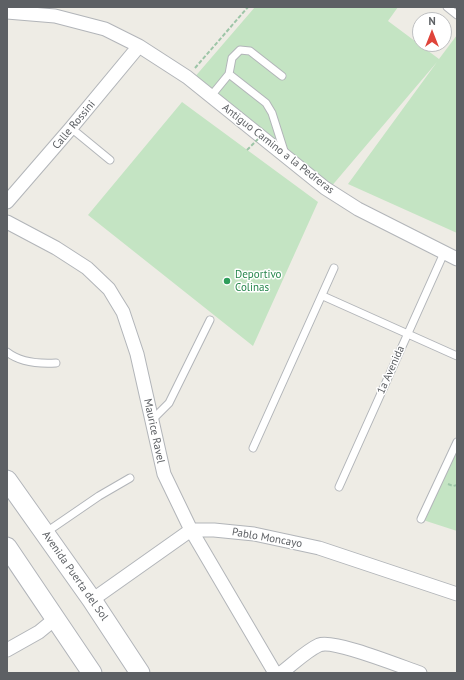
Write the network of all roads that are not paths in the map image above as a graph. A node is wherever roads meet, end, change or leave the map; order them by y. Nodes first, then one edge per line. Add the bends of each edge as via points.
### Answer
1 (447, 7) edge
2 (7, 12) edge
3 (457, 15) edge
4 (139, 46) junction
5 (229, 74) junction
6 (282, 76) dead end
7 (211, 96) junction
8 (71, 128) junction
9 (286, 157) junction
10 (110, 160) dead end
11 (7, 202) edge
12 (7, 222) edge
13 (444, 253) junction
14 (457, 259) edge
15 (334, 268) dead end
16 (323, 296) junction
17 (210, 320) dead end
18 (407, 334) junction
19 (7, 352) edge
20 (457, 356) edge
21 (56, 363) dead end
22 (152, 420) junction
23 (457, 442) edge
24 (253, 448) dead end
25 (130, 478) dead end
26 (7, 480) edge
27 (339, 487) dead end
28 (421, 519) dead end
29 (191, 530) junction
30 (45, 533) junction
31 (7, 547) edge
32 (457, 594) edge
33 (92, 600) junction
34 (56, 618) junction
35 (7, 650) edge
36 (92, 673) edge
37 (140, 673) edge
38 (275, 673) edge
39 (281, 673) edge
40 (420, 673) edge

1 - 3 lane
2 - 4 street, Antiguo Camino a la Pedreras via 55,16 105,29
4 - 7 street, Antiguo Camino a la Pedreras
4 - 8 street, Calle Rossini
5 - 6 lane via 232,58 240,50 245,49
5 - 7 lane
5 - 9 lane via 266,103 272,113
7 - 9 street, Antiguo Camino a la Pedreras
8 - 10 lane
8 - 11 street, Calle Rossini
9 - 13 street, Antiguo Camino a la Pedreras via 325,188 358,209
12 - 22 street, Maurice Ravel via 87,268 109,289 123,312 137,354
13 - 14 street, Antiguo Camino a la Pedreras
13 - 18 lane, 1a Avenida
15 - 16 lane
16 - 18 lane
16 - 24 lane
17 - 22 lane via 169,403
18 - 20 lane
18 - 27 lane, 1a Avenida
19 - 21 lane via 27,362
22 - 29 street, Maurice Ravel via 164,474
23 - 28 lane
25 - 30 lane
26 - 30 main road, Avenida Puerta del Sol
29 - 32 street, Pablo Moncayo via 254,534 313,546
29 - 33 street
29 - 38 street, Maurice Ravel
30 - 33 main road, Avenida Puerta del Sol
31 - 34 main road
33 - 37 main road, Avenida Puerta del Sol
34 - 35 street via 39,632
34 - 36 main road
39 - 40 street via 319,645 331,644

